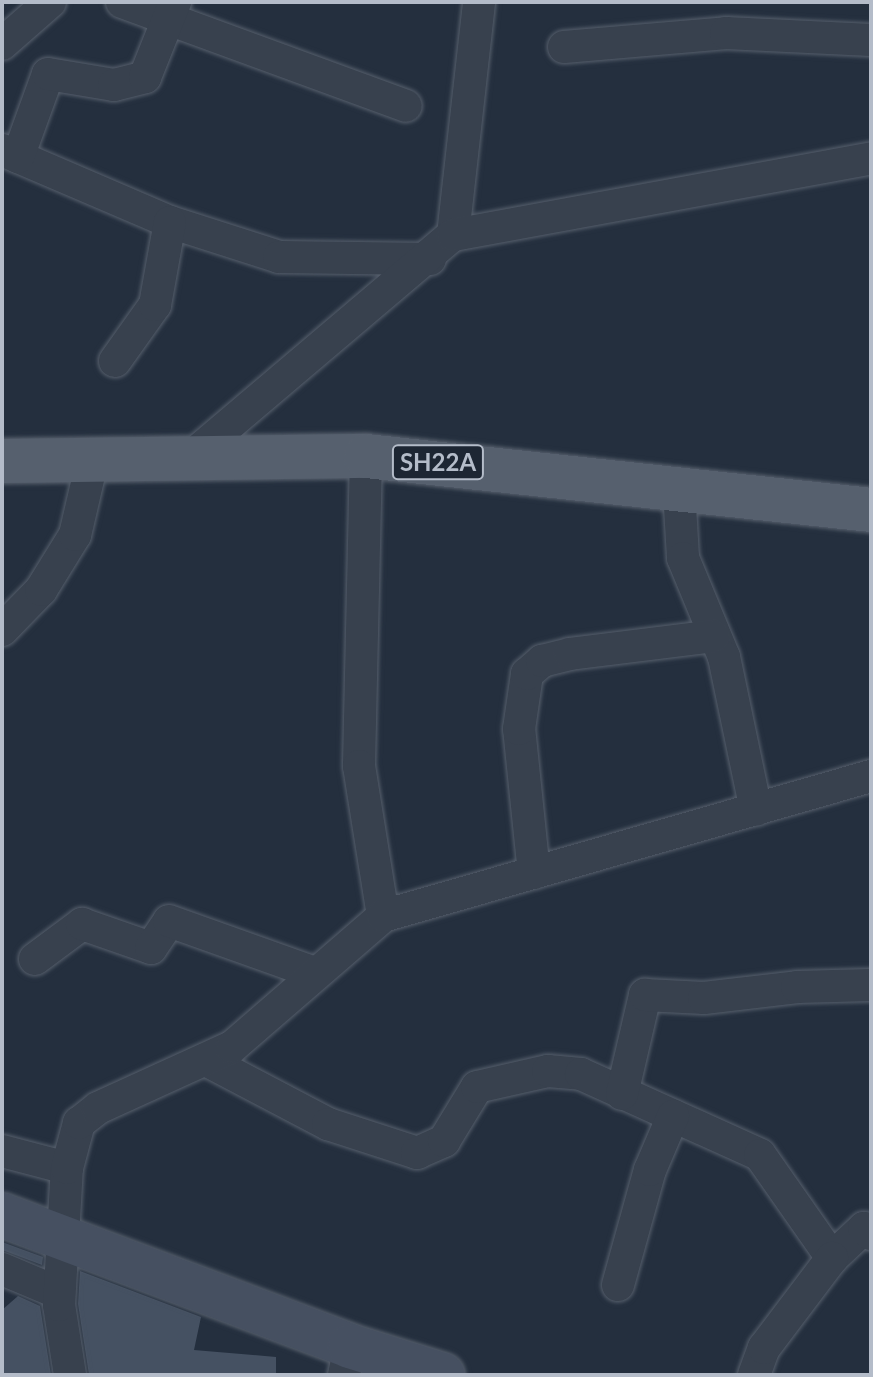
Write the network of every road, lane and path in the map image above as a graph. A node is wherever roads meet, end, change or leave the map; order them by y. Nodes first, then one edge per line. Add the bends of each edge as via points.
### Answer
1 (50, 2) edge
2 (122, 2) edge
3 (479, 2) edge
4 (173, 9) edge
5 (871, 40) edge
6 (2, 44) edge
7 (564, 47) dead end
8 (406, 106) dead end
9 (10, 153) edge
10 (871, 158) edge
11 (170, 222) junction
12 (453, 235) junction
13 (430, 259) junction
14 (115, 361) dead end
15 (192, 456) junction
16 (366, 456) junction
17 (2, 461) edge
18 (92, 462) junction
19 (679, 490) junction
20 (871, 510) edge
21 (2, 630) edge
22 (714, 636) junction
23 (871, 776) edge
24 (756, 810) junction
25 (534, 873) junction
26 (383, 916) junction
27 (35, 959) dead end
28 (315, 973) junction
29 (871, 985) edge
30 (208, 1061) junction
31 (622, 1094) junction
32 (673, 1116) junction
33 (2, 1151) edge
34 (67, 1168) junction
35 (2, 1215) edge
36 (869, 1227) edge
37 (63, 1239) junction
38 (832, 1258) junction
39 (2, 1269) edge
40 (618, 1285) dead end
41 (59, 1293) junction
42 (347, 1360) edge
43 (75, 1373) edge
44 (443, 1375) edge
45 (754, 1375) edge

1 - 6 street
2 - 4 street
3 - 12 street
4 - 8 street
4 - 9 street via 145,77 114,85 48,74
5 - 7 street via 726,33
9 - 11 street
10 - 12 street
11 - 13 street via 279,257
11 - 14 street via 155,305
12 - 13 street
13 - 15 street
15 - 16 main road, SH22A
15 - 18 main road, SH22A
16 - 19 main road, SH22A
16 - 26 street via 359,766
17 - 18 main road, SH22A
18 - 21 street via 75,535 41,590
19 - 20 main road, SH22A
19 - 22 street via 683,558
22 - 24 street via 737,703
22 - 25 street via 570,654 542,661 527,674 519,729
23 - 24 street
24 - 25 street
25 - 26 street
26 - 28 street
27 - 28 street via 82,924 151,948 169,921
28 - 30 street via 251,1034
29 - 31 street via 704,998 645,995
30 - 31 street via 328,1124 417,1153 444,1141 477,1087 548,1071 581,1074
30 - 34 street via 98,1108 79,1123
31 - 32 street
32 - 38 street via 760,1155
32 - 40 street via 650,1170
33 - 34 street
34 - 37 street
35 - 37 street
36 - 38 street
37 - 41 street
37 - 42 street
38 - 45 street via 764,1348
39 - 41 street
41 - 43 street
42 - 44 street

